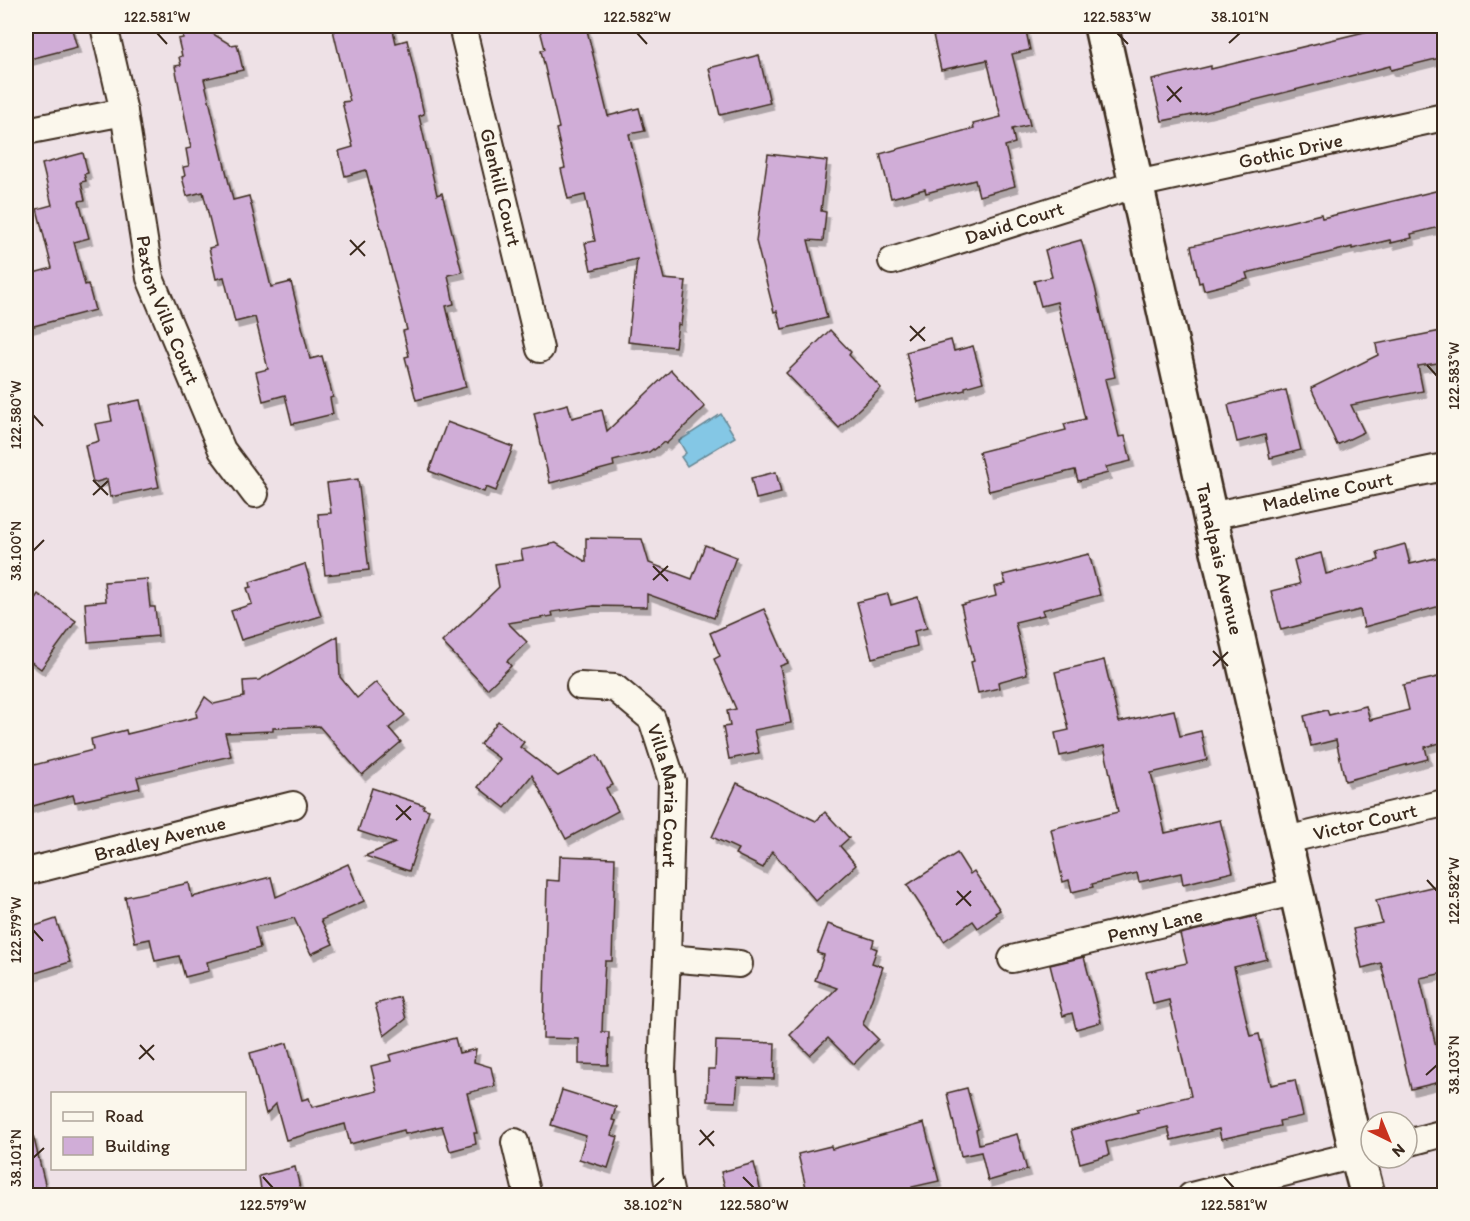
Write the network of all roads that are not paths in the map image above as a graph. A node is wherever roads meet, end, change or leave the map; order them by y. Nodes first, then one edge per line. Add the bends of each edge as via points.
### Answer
1 (104, 26) edge
2 (462, 26) edge
3 (1101, 26) edge
4 (124, 112) junction
5 (1444, 117) edge
6 (26, 131) edge
7 (1137, 184) junction
8 (891, 261) dead end
9 (540, 349) dead end
10 (1444, 467) edge
11 (255, 494) dead end
12 (1210, 516) junction
13 (580, 686) dead end
14 (1444, 803) edge
15 (293, 805) dead end
16 (1286, 840) junction
17 (26, 872) edge
18 (1297, 891) junction
19 (668, 958) junction
20 (1012, 959) dead end
21 (739, 964) dead end
22 (1359, 1133) edge
23 (1444, 1133) edge
24 (1419, 1140) edge
25 (515, 1142) dead end
26 (1359, 1154) edge
27 (1366, 1170) edge
28 (528, 1196) edge
29 (670, 1196) edge
30 (1191, 1196) edge
31 (1368, 1196) edge

1 - 4 street
2 - 9 street, Glenhill Court
3 - 7 street, Tamalpais Avenue
4 - 6 street
4 - 11 street, Paxton Villa Court via 150,278 222,450
5 - 7 street, Gothic Drive
7 - 8 street, David Court
7 - 12 street, Tamalpais Avenue
10 - 12 street, Madeline Court
12 - 16 street, Tamalpais Avenue
13 - 19 street, Villa Maria Court via 615,687 652,719 669,771 672,781
14 - 16 street, Victor Court
15 - 17 street, Bradley Avenue
16 - 18 street, Tamalpais Avenue
18 - 20 street, Penny Lane
18 - 22 street, Tamalpais Avenue
19 - 21 street
19 - 29 street, Villa Maria Court via 662,1069
23 - 24 street
25 - 28 street
26 - 30 street
27 - 31 street, Tamalpais Avenue

